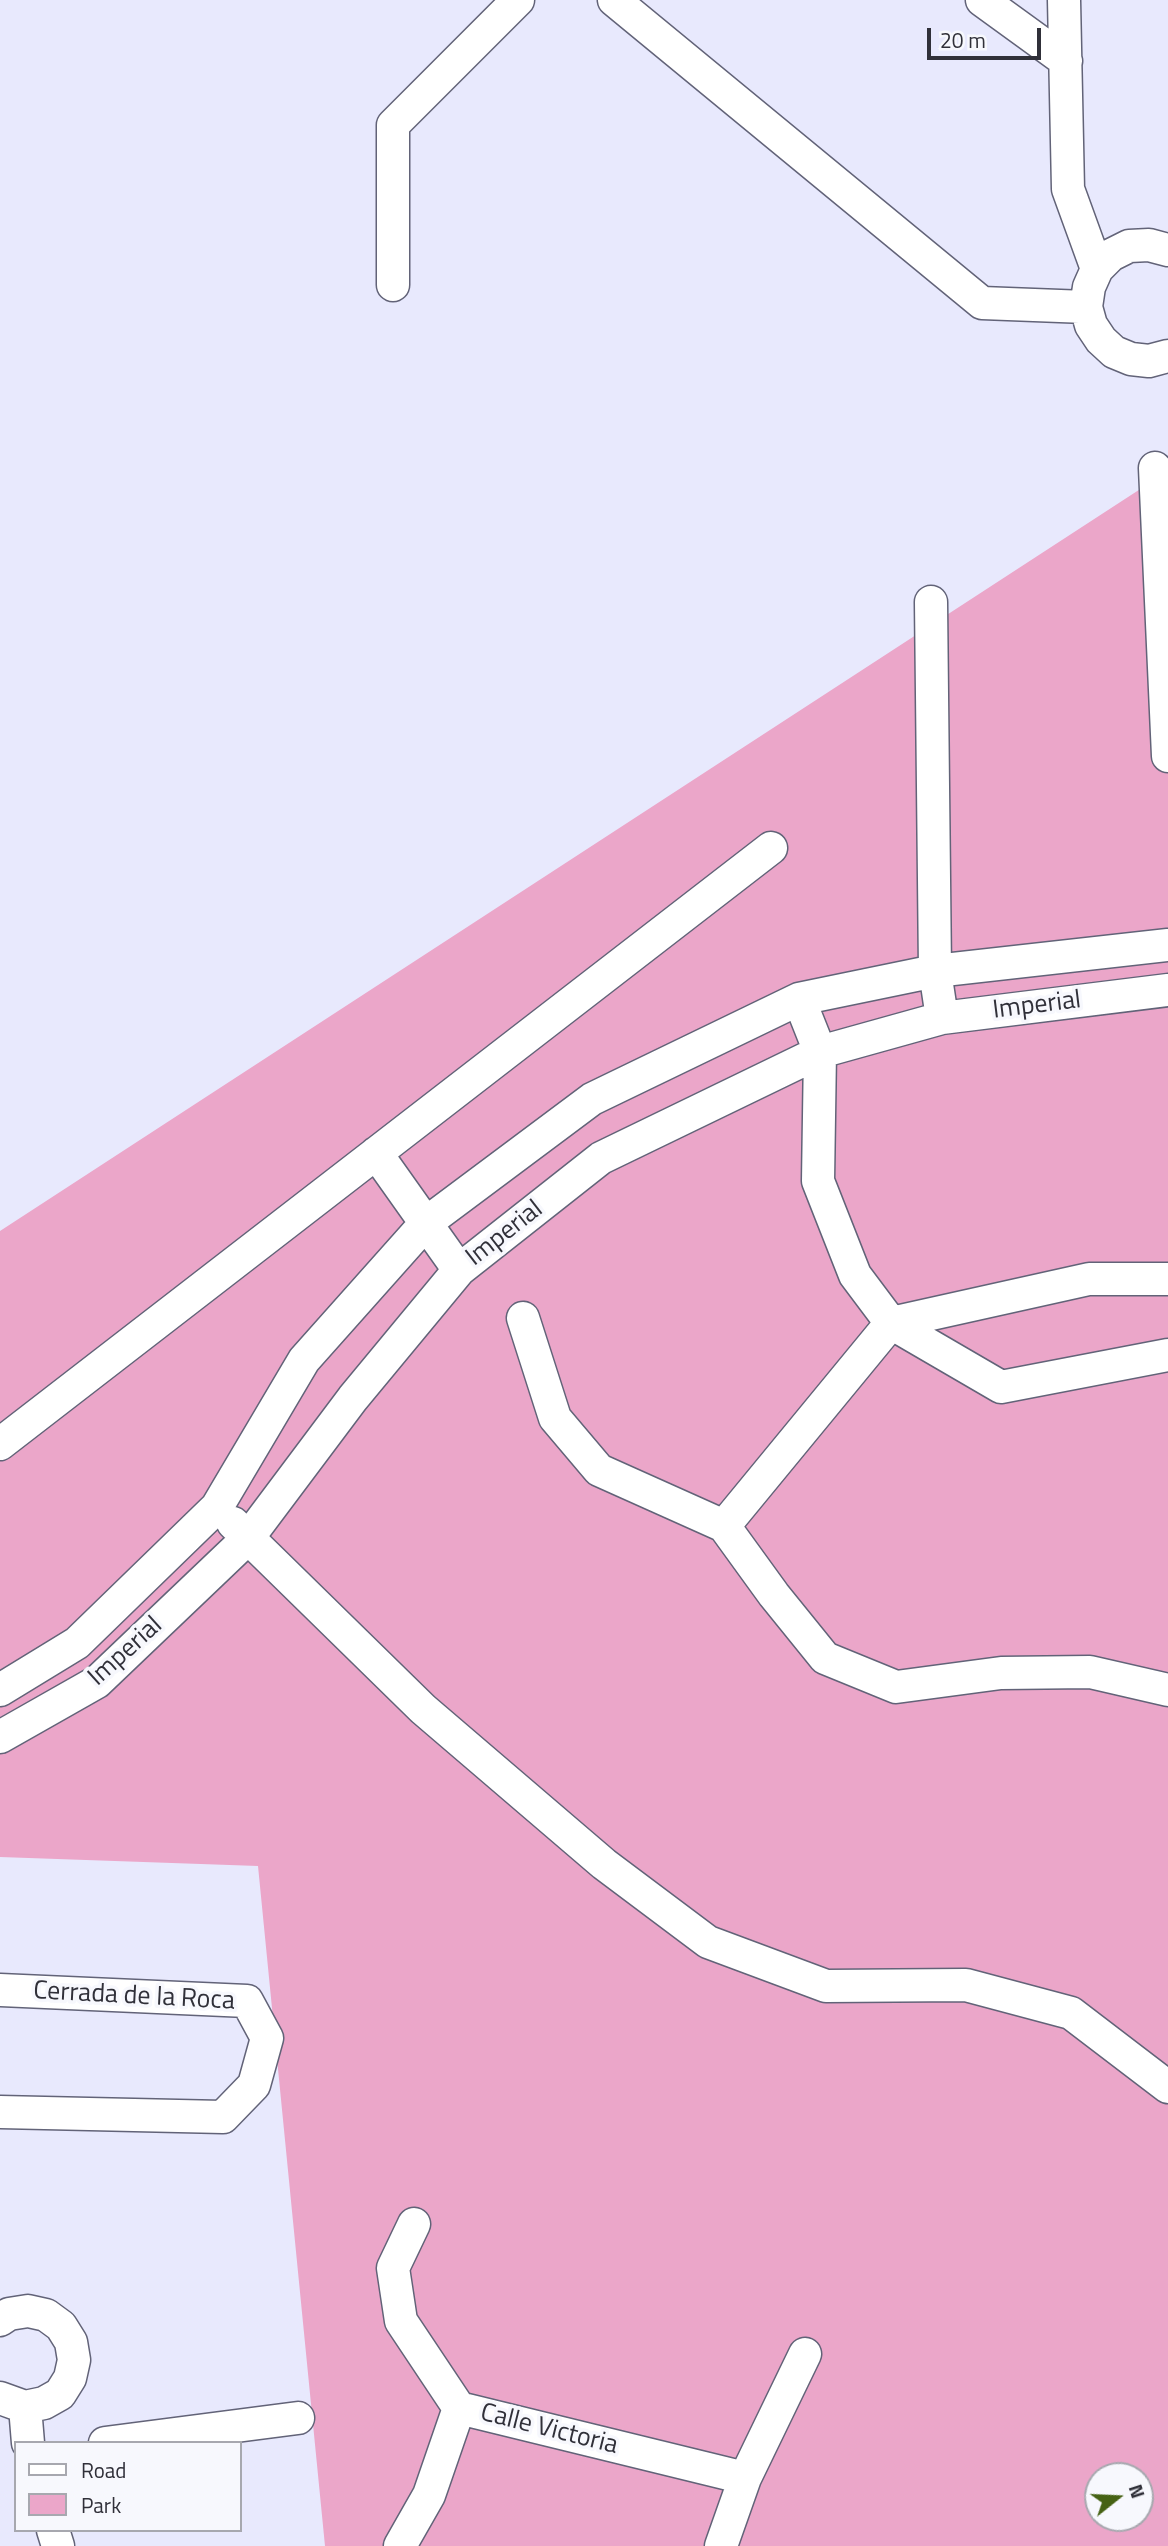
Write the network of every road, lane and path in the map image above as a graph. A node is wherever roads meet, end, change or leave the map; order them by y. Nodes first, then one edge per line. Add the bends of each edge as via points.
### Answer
1 (518, 0) edge
2 (614, 0) edge
3 (982, 0) edge
4 (1064, 0) edge
5 (1066, 61) junction
6 (1168, 250) edge
7 (1097, 269) junction
8 (393, 285) dead end
9 (1086, 307) junction
10 (1168, 356) edge
11 (1155, 468) dead end
12 (932, 602) dead end
13 (1168, 756) edge
14 (771, 848) dead end
15 (1168, 945) edge
16 (935, 971) junction
17 (1168, 990) edge
18 (799, 999) junction
19 (942, 1018) junction
20 (820, 1052) junction
21 (376, 1153) junction
22 (426, 1223) junction
23 (459, 1270) junction
24 (1168, 1279) edge
25 (523, 1318) dead end
26 (891, 1323) junction
27 (1168, 1355) edge
28 (0, 1444) edge
29 (217, 1507) junction
30 (724, 1526) junction
31 (248, 1538) junction
32 (0, 1690) edge
33 (1168, 1690) edge
34 (0, 1737) edge
35 (0, 1990) edge
36 (1168, 2087) edge
37 (0, 2112) edge
38 (414, 2224) dead end
39 (0, 2320) edge
40 (805, 2354) dead end
41 (13, 2403) edge
42 (459, 2408) junction
43 (298, 2418) dead end
44 (27, 2441) edge
45 (120, 2441) edge
46 (745, 2479) junction
47 (400, 2546) edge
48 (721, 2546) edge

1 - 8 street via 393,125
2 - 9 street via 982,303
3 - 5 street
4 - 5 street
5 - 7 street via 1068,189
6 - 7 street via 1129,246
7 - 9 street via 1088,287
9 - 10 street via 1091,325 1114,352 1149,361
11 - 13 street
12 - 16 street
14 - 21 street
15 - 16 street
16 - 18 street
16 - 19 street
17 - 19 street, Imperial
18 - 20 street
18 - 22 street via 592,1099
19 - 20 street, Imperial
20 - 23 street, Imperial via 601,1158
20 - 26 street via 817,1181 855,1275
21 - 22 street
21 - 28 street
22 - 23 street
22 - 29 street via 304,1360
23 - 31 street, Imperial via 353,1398
24 - 26 street via 1090,1279
25 - 30 street via 555,1418 599,1470
26 - 27 street via 1002,1387
26 - 30 street
29 - 31 street
29 - 32 street via 77,1643
30 - 33 street via 825,1658 896,1687 1001,1673 1090,1672
31 - 34 street, Imperial via 97,1682
31 - 36 street via 424,1709 604,1864 708,1941 825,1986 966,1985 1071,2013
35 - 37 street, Cerrada de la Roca via 247,2001 267,2038 254,2085 223,2117
38 - 42 street via 393,2269 401,2321
39 - 41 street via 27,2311 46,2315 61,2326 71,2342 72,2369 60,2394 44,2403
40 - 46 street
41 - 44 street
42 - 46 street, Calle Victoria
42 - 47 street, Calle Victoria via 429,2495
43 - 45 street
46 - 48 street

